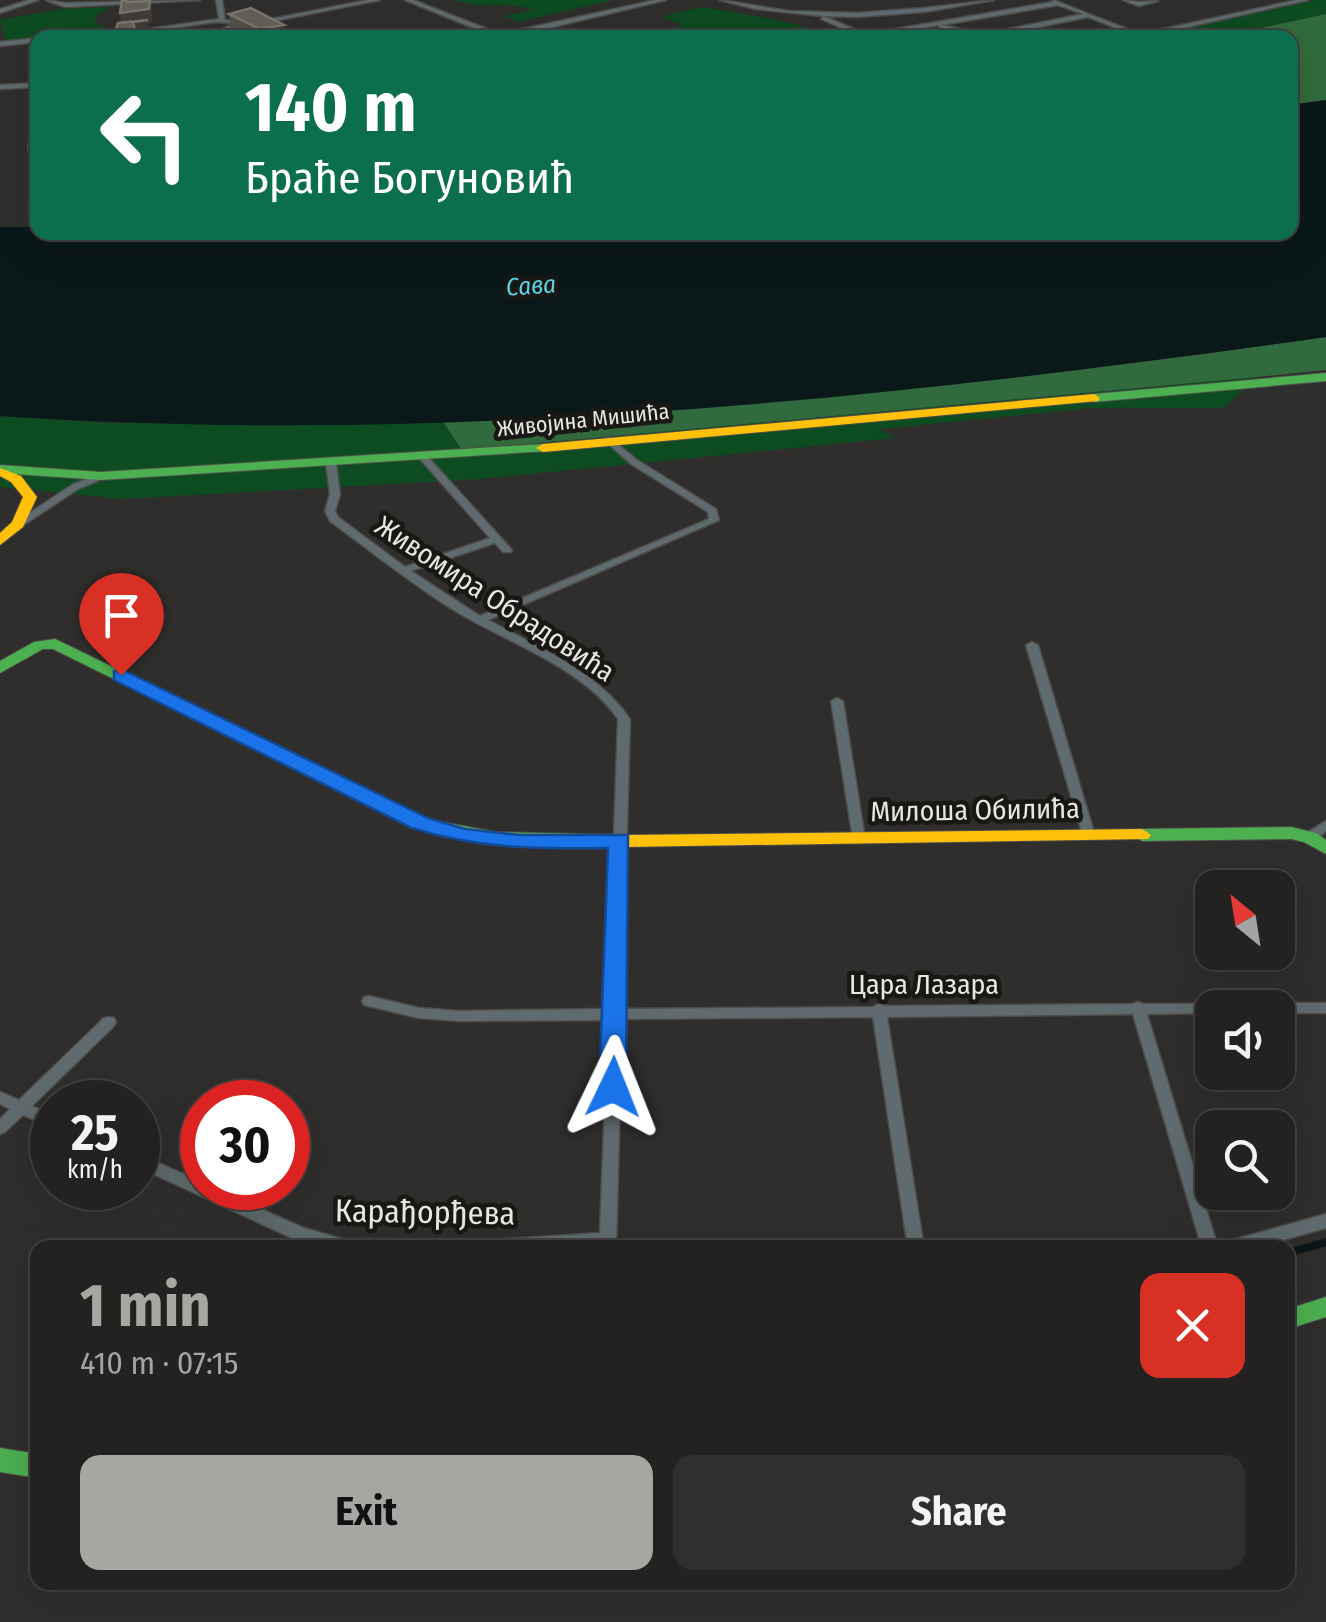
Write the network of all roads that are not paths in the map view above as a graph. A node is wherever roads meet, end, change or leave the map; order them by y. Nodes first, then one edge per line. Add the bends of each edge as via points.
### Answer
1 (35, 0) edge
2 (49, 0) edge
3 (198, 0) edge
4 (219, 0) edge
5 (377, 0) edge
6 (408, 0) edge
7 (663, 0) edge
8 (723, 0) edge
9 (991, 0) edge
10 (1126, 0) edge
11 (1156, 0) edge
12 (1305, 0) edge
13 (1056, 1) edge
14 (934, 9) junction
15 (0, 11) edge
16 (220, 12) junction
17 (812, 13) junction
18 (1088, 16) junction
19 (963, 20) junction
20 (207, 23) junction
21 (934, 24) junction
22 (220, 26) junction
23 (152, 30) edge
24 (215, 30) edge
25 (223, 30) edge
26 (484, 30) edge
27 (532, 30) edge
28 (852, 30) edge
29 (904, 30) edge
30 (959, 30) edge
31 (1015, 30) edge
32 (1124, 30) edge
33 (1168, 30) edge
34 (30, 40) edge
35 (0, 42) edge
36 (30, 85) edge
37 (0, 87) edge
38 (1326, 377) edge
39 (610, 440) junction
40 (424, 459) junction
41 (331, 463) junction
42 (0, 470) edge
43 (101, 476) junction
44 (18, 524) junction
45 (496, 539) junction
46 (0, 541) edge
47 (507, 550) dead end
48 (405, 570) junction
49 (480, 620) junction
50 (1032, 644) dead end
51 (0, 668) edge
52 (837, 701) dead end
53 (1326, 825) edge
54 (1089, 836) junction
55 (859, 839) junction
56 (620, 840) junction
57 (1318, 843) edge
58 (369, 1001) dead end
59 (1138, 1007) junction
60 (1195, 1008) edge
61 (1295, 1008) edge
62 (1326, 1008) edge
63 (879, 1009) junction
64 (615, 1011) junction
65 (109, 1022) dead end
66 (0, 1098) edge
67 (22, 1106) junction
68 (30, 1110) edge
69 (0, 1128) edge
70 (160, 1170) edge
71 (1326, 1221) edge
72 (321, 1240) edge
73 (608, 1240) edge
74 (915, 1240) edge
75 (1208, 1240) edge
76 (1258, 1240) edge
77 (1326, 1307) edge
78 (1295, 1317) edge
79 (0, 1460) edge
80 (30, 1465) edge

1 - 15 street
2 - 3 street
4 - 16 street
5 - 22 street
6 - 26 street
7 - 27 street
8 - 17 street
9 - 14 street
10 - 11 street
12 - 33 street
13 - 18 street
13 - 19 street
14 - 17 street
14 - 19 street
16 - 20 street
16 - 22 street
17 - 28 street
18 - 31 street
18 - 32 street
19 - 21 street
20 - 22 street
20 - 22 street
20 - 23 street
21 - 29 street
21 - 30 street
22 - 24 street
22 - 25 street
34 - 35 street
36 - 37 street
38 - 39 street, Живојина Мишића
39 - 40 street, Живојина Мишића
39 - 49 street via 712,511 714,520
40 - 41 street, Живојина Мишића
40 - 45 street
41 - 43 street, Живојина Мишића
41 - 48 street, Живомира Обрадовића via 334,520
42 - 43 street, Живојина Мишића
42 - 44 street via 30,496
43 - 44 street
44 - 46 street
45 - 47 street
45 - 48 street
48 - 49 street, Живомира Обрадовића
49 - 56 street, Живомира Обрадовића via 619,708
50 - 54 street
51 - 56 street, Милоша Обилића via 39,645 55,644 420,823 463,836
52 - 55 street
53 - 57 street, Милоша Обилића
54 - 55 street, Милоша Обилића
54 - 57 street, Милоша Обилића via 1291,833
55 - 56 street, Милоша Обилића
56 - 64 street
58 - 64 street, Цара Лазара via 460,1016
59 - 60 street, Цара Лазара
59 - 63 street, Цара Лазара
59 - 75 street
61 - 62 street
63 - 64 street, Цара Лазара
63 - 74 street
64 - 73 street
65 - 67 street
66 - 67 street
67 - 68 street
67 - 69 street
70 - 72 street, Карађорђева
71 - 76 street
77 - 78 street
79 - 80 street

